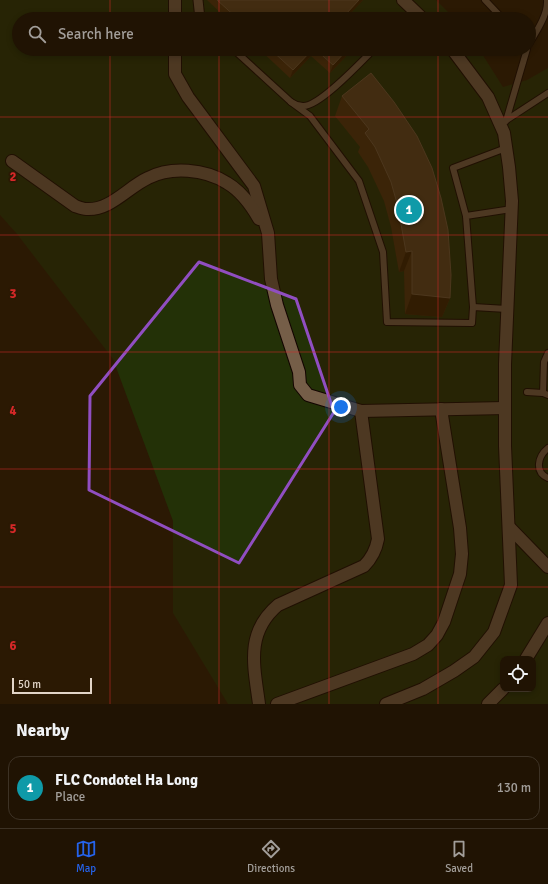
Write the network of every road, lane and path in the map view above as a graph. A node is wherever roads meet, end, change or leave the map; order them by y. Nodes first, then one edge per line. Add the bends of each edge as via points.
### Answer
1 (175, 0) edge
2 (198, 0) edge
3 (403, 0) edge
4 (485, 0) edge
5 (547, 0) edge
6 (413, 10) edge
7 (174, 12) edge
8 (199, 12) edge
9 (496, 12) edge
10 (536, 31) edge
11 (175, 56) edge
12 (241, 56) edge
13 (367, 56) edge
14 (457, 56) edge
15 (523, 56) edge
16 (548, 93) edge
17 (291, 102) junction
18 (503, 122) junction
19 (506, 148) junction
20 (12, 161) dead end
21 (512, 209) junction
22 (466, 216) junction
23 (268, 233) junction
24 (473, 307) junction
25 (507, 309) junction
26 (548, 353) edge
27 (527, 392) dead end
28 (546, 394) edge
29 (505, 408) junction
30 (440, 409) junction
31 (361, 411) junction
32 (548, 448) edge
33 (548, 478) edge
34 (509, 527) junction
35 (548, 567) edge
36 (548, 623) edge
37 (528, 656) edge
38 (500, 692) edge
39 (258, 704) edge
40 (277, 704) edge
41 (386, 704) edge
42 (488, 704) edge

1 - 7 street
2 - 8 street
3 - 6 street
4 - 9 lane
5 - 10 lane via 545,15
11 - 23 street via 175,74 188,97 254,186
12 - 17 lane
13 - 17 lane via 333,89 308,106
14 - 18 street
15 - 18 lane
16 - 18 lane
17 - 24 lane via 310,116 359,181 383,252 386,322 472,323
18 - 19 street
19 - 21 street
19 - 22 lane via 453,168
20 - 23 street via 75,206 86,209 107,204 148,178 165,172 186,170 207,175 227,183 241,194
21 - 22 lane
21 - 25 street
22 - 24 lane
23 - 31 street via 271,279 299,372 300,385 308,395
24 - 25 lane
25 - 29 street
26 - 28 lane via 544,362
27 - 28 lane
29 - 30 street
29 - 34 street
30 - 31 street
30 - 40 street via 462,554 460,574 437,635 428,645 413,654
31 - 39 street via 378,539 376,549 364,566 278,605 268,613 256,638 253,653
32 - 33 lane via 542,454 539,464 542,476
34 - 35 street
34 - 41 street via 511,585 494,632 474,657 454,671 423,689
36 - 37 street
38 - 42 street

